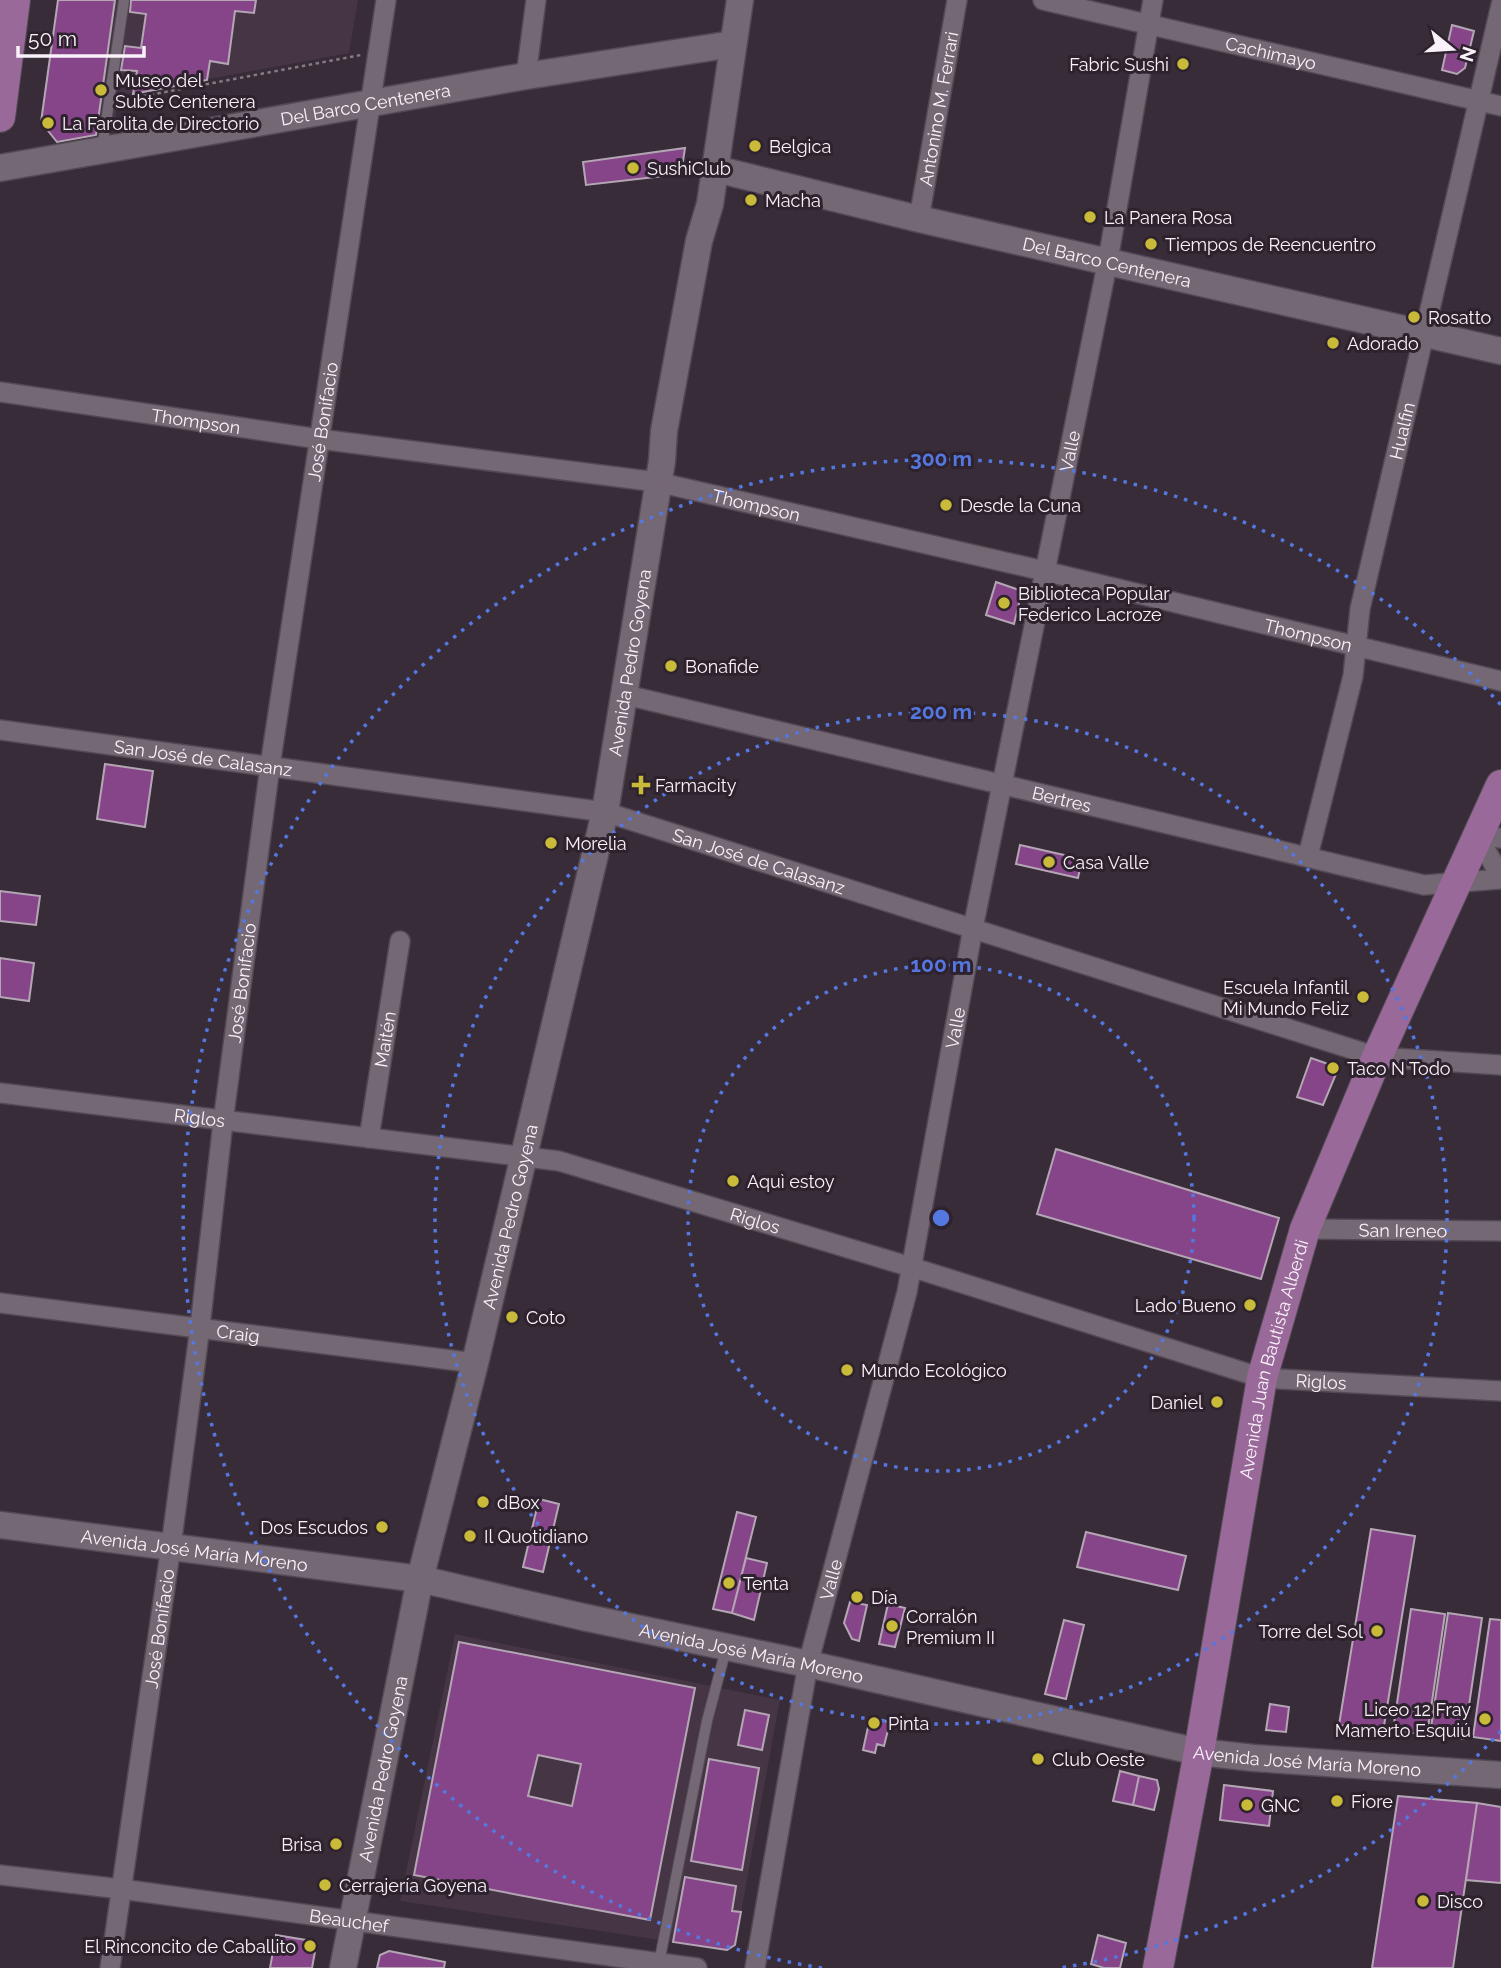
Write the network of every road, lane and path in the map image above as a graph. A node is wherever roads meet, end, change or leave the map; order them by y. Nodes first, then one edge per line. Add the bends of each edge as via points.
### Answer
1 (15, 0) edge
2 (124, 0) edge
3 (386, 0) edge
4 (536, 0) edge
5 (740, 0) edge
6 (957, 0) edge
7 (1043, 0) edge
8 (1153, 0) edge
9 (1501, 5) edge
10 (1148, 24) junction
11 (733, 44) junction
12 (378, 51) junction
13 (526, 76) junction
14 (1478, 100) junction
15 (109, 103) junction
16 (369, 103) junction
17 (1501, 106) edge
18 (0, 117) edge
19 (102, 150) junction
20 (0, 168) edge
21 (716, 169) junction
22 (919, 219) junction
23 (1108, 260) junction
24 (1425, 333) junction
25 (1501, 351) edge
26 (0, 392) edge
27 (319, 439) junction
28 (660, 471) junction
29 (1044, 570) junction
30 (1356, 646) junction
31 (1501, 681) edge
32 (626, 695) junction
33 (0, 730) edge
34 (270, 766) junction
35 (1004, 784) junction
36 (1501, 785) edge
37 (605, 812) junction
38 (1489, 837) edge
39 (1308, 856) junction
40 (1501, 877) edge
41 (1455, 882) junction
42 (973, 928) junction
43 (400, 941) dead end
44 (1377, 1057) junction
45 (1501, 1065) edge
46 (0, 1093) edge
47 (223, 1122) junction
48 (369, 1138) junction
49 (524, 1158) junction
50 (1305, 1229) junction
51 (1501, 1231) edge
52 (911, 1267) junction
53 (0, 1303) edge
54 (200, 1327) junction
55 (475, 1363) junction
56 (1262, 1378) junction
57 (1501, 1391) edge
58 (0, 1525) edge
59 (171, 1546) junction
60 (420, 1579) junction
61 (726, 1648) junction
62 (808, 1664) junction
63 (1199, 1752) junction
64 (1501, 1775) edge
65 (0, 1875) edge
66 (121, 1889) junction
67 (353, 1921) junction
68 (659, 1963) junction
69 (110, 1968) edge
70 (343, 1968) edge
71 (697, 1968) edge
72 (755, 1968) edge
73 (1158, 1968) edge

1 - 18 main road
2 - 15 lane
3 - 12 street, José Bonifacio
4 - 13 street
5 - 11 main road, Avenida Pedro Goyena
6 - 22 street, Antonino M. Ferrari
7 - 10 street, Cachimayo
8 - 10 street, Valle
9 - 14 street, Hualfin
10 - 14 street, Cachimayo
10 - 23 street, Valle
11 - 13 main road, Del Barco Centenera
11 - 21 main road, Avenida Pedro Goyena
12 - 15 path
12 - 16 street, José Bonifacio
13 - 16 main road, Del Barco Centenera
14 - 17 street, Cachimayo
14 - 24 street, Hualfin
15 - 19 lane
16 - 19 main road, Del Barco Centenera
16 - 27 street, José Bonifacio
19 - 20 main road, Del Barco Centenera
21 - 22 main road, Del Barco Centenera
21 - 28 main road, Avenida Pedro Goyena via 710,242 674,433
22 - 23 main road, Del Barco Centenera
23 - 24 main road, Del Barco Centenera
23 - 29 street, Valle
24 - 25 main road, Del Barco Centenera
24 - 30 street, Hualfin via 1360,609
26 - 27 street, Thompson
27 - 28 street, Thompson
27 - 34 street, José Bonifacio
28 - 29 street, Thompson
28 - 32 main road, Avenida Pedro Goyena
29 - 30 street, Thompson
29 - 35 street, Valle
30 - 31 street, Thompson
30 - 39 street, Hualfin via 1353,676
32 - 35 street, Bertres
32 - 37 main road, Avenida Pedro Goyena
33 - 34 street, San José de Calasanz
34 - 37 street, San José de Calasanz
34 - 47 street, José Bonifacio
35 - 39 street, Bertres
35 - 42 street, Valle
36 - 38 main road, Avenida Juan Bautista Alberdi
37 - 42 street, San José de Calasanz
37 - 49 main road, Avenida Pedro Goyena
38 - 40 street
38 - 41 main road, Avenida Juan Bautista Alberdi
39 - 41 street, Bertres via 1424,885
40 - 41 street, Bertres
41 - 44 main road, Avenida Juan Bautista Alberdi
42 - 44 street, San José de Calasanz
42 - 52 street, Valle
43 - 48 street, Maitén
44 - 45 street, San José de Calasanz
44 - 50 main road, Avenida Juan Bautista Alberdi
46 - 47 street, Riglos
47 - 48 street, Riglos
47 - 54 street, José Bonifacio
48 - 49 street, Riglos
49 - 52 street, Riglos via 559,1161
49 - 55 main road, Avenida Pedro Goyena
50 - 51 street, San Ireneo
50 - 56 main road, Avenida Juan Bautista Alberdi
52 - 56 street, Riglos
52 - 62 street, Valle
53 - 54 street, Craig
54 - 55 street, Craig
54 - 59 street, José Bonifacio
55 - 60 main road, Avenida Pedro Goyena
56 - 57 street, Riglos
56 - 63 main road, Avenida Juan Bautista Alberdi
58 - 59 main road, Avenida José María Moreno
59 - 60 main road, Avenida José María Moreno
59 - 66 street, José Bonifacio
60 - 61 main road, Avenida José María Moreno
60 - 67 main road, Avenida Pedro Goyena
61 - 62 main road, Avenida José María Moreno
61 - 68 lane
62 - 63 main road, Avenida José María Moreno
62 - 72 street, Valle
63 - 64 main road, Avenida José María Moreno
63 - 73 main road, Avenida Juan Bautista Alberdi
65 - 66 street, Beauchef
66 - 67 street, Beauchef
66 - 69 street, José Bonifacio
67 - 68 street, Beauchef
67 - 70 main road, Avenida Pedro Goyena
68 - 71 street, Beauchef

